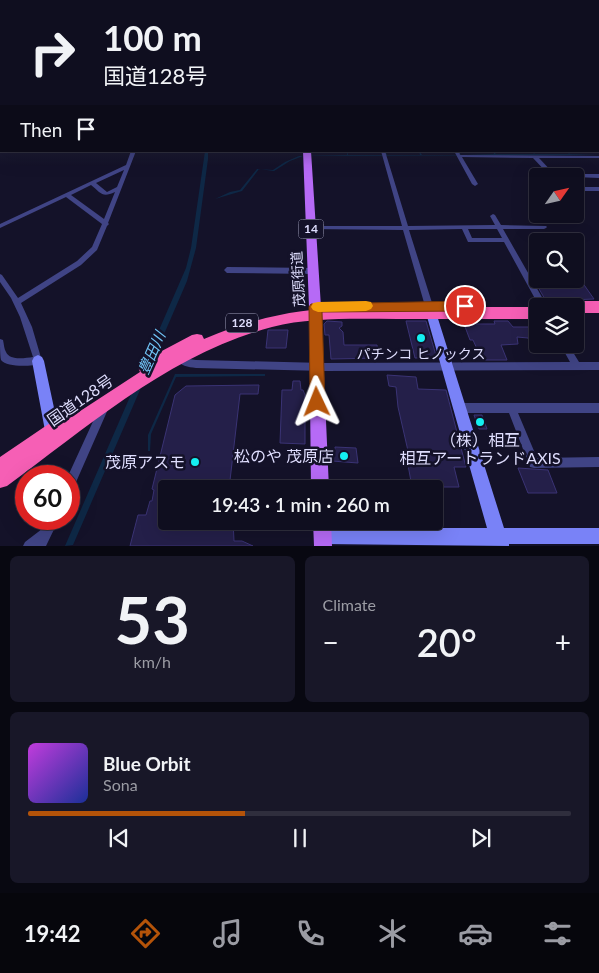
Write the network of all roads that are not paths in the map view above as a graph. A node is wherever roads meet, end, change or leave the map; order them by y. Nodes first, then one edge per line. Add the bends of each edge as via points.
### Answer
1 (134, 152) edge
2 (306, 152) edge
3 (383, 152) edge
4 (458, 154) edge
5 (535, 157) junction
6 (599, 157) edge
7 (128, 166) junction
8 (545, 168) edge
9 (584, 176) edge
10 (599, 176) edge
11 (92, 184) junction
12 (475, 184) dead end
13 (120, 188) junction
14 (584, 190) edge
15 (599, 190) edge
16 (67, 195) junction
17 (493, 216) dead end
18 (106, 224) junction
19 (0, 226) edge
20 (406, 227) junction
21 (544, 227) dead end
22 (311, 228) junction
23 (464, 228) junction
24 (500, 228) junction
25 (507, 240) junction
26 (227, 270) dead end
27 (313, 271) junction
28 (0, 277) edge
29 (539, 298) edge
30 (17, 302) junction
31 (529, 306) edge
32 (584, 307) edge
33 (599, 307) edge
34 (430, 310) junction
35 (315, 311) junction
36 (529, 313) edge
37 (584, 314) edge
38 (599, 314) edge
39 (0, 344) edge
40 (569, 353) edge
41 (171, 360) junction
42 (38, 361) junction
43 (577, 366) junction
44 (599, 366) edge
45 (316, 367) junction
46 (447, 367) junction
47 (112, 396) junction
48 (460, 408) junction
49 (512, 408) junction
50 (599, 408) edge
51 (53, 436) junction
52 (599, 462) edge
53 (78, 465) edge
54 (0, 468) edge
55 (0, 479) edge
56 (320, 480) edge
57 (46, 532) joint
58 (322, 534) edge
59 (599, 536) edge
60 (413, 541) edge
61 (499, 541) edge
62 (29, 546) edge
63 (40, 546) edge

1 - 7 street
2 - 22 main road, 茂原街道 / 14
3 - 20 street
4 - 5 street
4 - 12 street
5 - 6 street
5 - 8 street
7 - 11 street
7 - 13 street
9 - 10 street
11 - 13 street via 106,194
11 - 16 street
13 - 18 street
14 - 15 street
16 - 18 street
16 - 19 street
17 - 24 street
18 - 30 street via 88,256
20 - 22 street
20 - 23 street
20 - 34 street
21 - 24 street
22 - 27 main road, 茂原街道 / 14
23 - 24 street
23 - 25 street via 470,240
24 - 25 street
25 - 29 street
26 - 27 street
27 - 35 main road, 茂原街道 / 14
28 - 30 street
30 - 42 street via 31,333
31 - 34 highway, 国道128号 / 128
32 - 33 highway
34 - 35 highway, 国道128号 / 128
34 - 36 highway, 国道128号 / 128
34 - 46 street
35 - 41 highway, 国道128号 / 128 via 275,314 239,324 191,343
35 - 45 main road, 茂原街道
37 - 38 highway
39 - 42 street via 6,359
40 - 43 street
41 - 45 street via 196,364
41 - 47 highway, 国道128号 / 128
42 - 51 street
43 - 44 street
43 - 46 street
45 - 46 street
45 - 56 main road, 茂原街道
46 - 48 street
47 - 51 highway, 国道128号 / 128
47 - 53 street
48 - 49 street
48 - 61 street
49 - 50 street
49 - 52 street via 534,462
51 - 54 highway, 国道128号 / 128
51 - 55 highway, 国道128号 / 128
57 - 62 street
57 - 63 street
58 - 60 street
59 - 61 street
60 - 61 street

